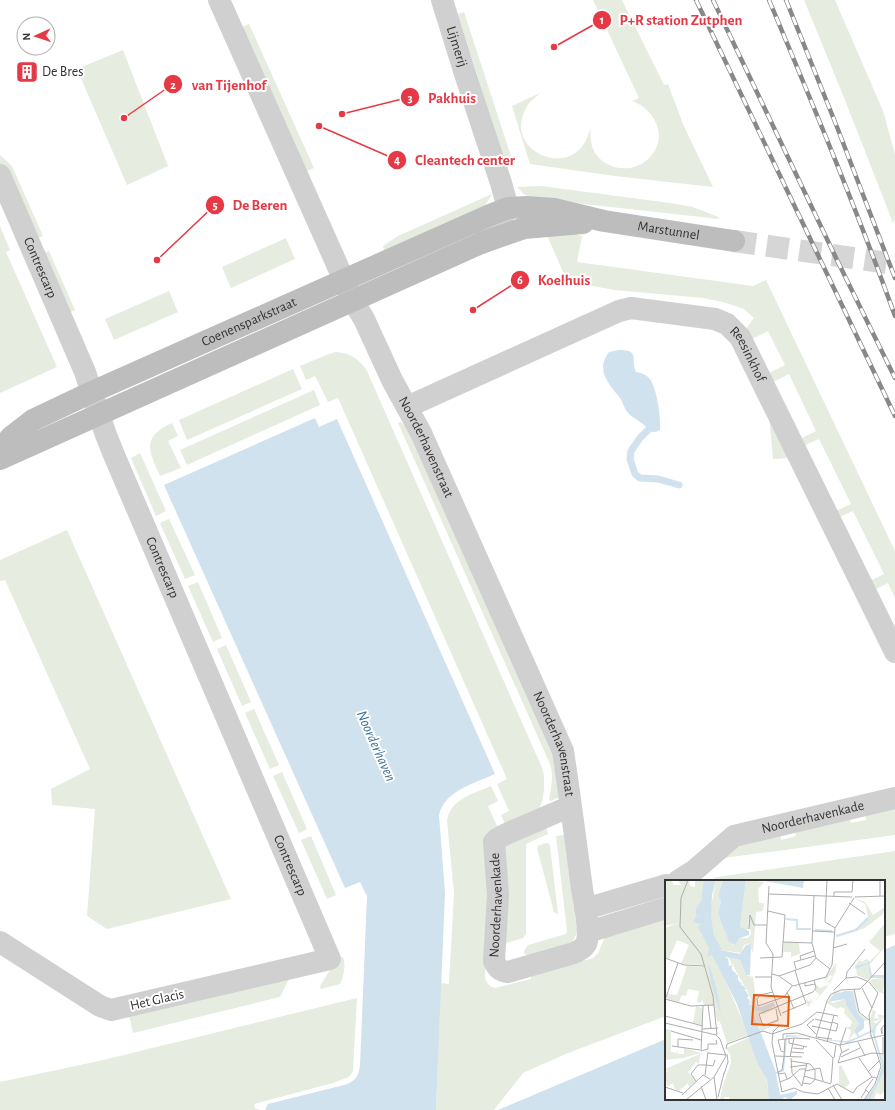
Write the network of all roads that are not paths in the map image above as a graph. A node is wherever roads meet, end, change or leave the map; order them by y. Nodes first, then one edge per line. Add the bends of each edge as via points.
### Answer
1 (219, 0) edge
2 (442, 0) edge
3 (0, 175) edge
4 (508, 208) junction
5 (604, 221) junction
6 (734, 241) tunnel mouth
7 (481, 243) junction
8 (345, 281) junction
9 (353, 301) junction
10 (92, 392) junction
11 (407, 407) junction
12 (99, 414) junction
13 (0, 450) edge
14 (0, 459) edge
15 (895, 652) edge
16 (895, 798) edge
17 (571, 806) junction
18 (689, 877) edge
19 (665, 885) edge
20 (665, 908) edge
21 (585, 909) junction
22 (588, 932) junction
23 (0, 942) edge
24 (330, 959) joint

1 - 8 street, Noorderhavenstraat
2 - 4 street, Lijmerij
3 - 10 street, Contrescarp
4 - 5 street, Coenensparkstraat via 554,209
4 - 7 street, Coenensparkstraat
4 - 8 street, Coenensparkstraat
5 - 6 street, Marstunnel
5 - 7 street, Coenensparkstraat via 524,228
7 - 9 street, Coenensparkstraat
8 - 9 street, Noorderhavenstraat
8 - 10 street, Coenensparkstraat
9 - 11 street, Noorderhavenstraat
9 - 12 street, Coenensparkstraat
10 - 12 street, Contrescarp
10 - 13 street, Coenensparkstraat via 32,420
11 - 15 street, Reesinkhof via 619,311 631,308 715,319 727,324 740,337
11 - 17 street, Noorderhavenstraat via 421,433 563,751
12 - 14 street, Coenensparkstraat
12 - 24 street, Contrescarp via 114,455
16 - 18 street, Noorderhavenkade via 734,836
17 - 21 street, Noorderhavenstraat
17 - 22 street, Noorderhavenkade via 502,836 494,842 498,895 494,961 497,968 508,972 574,953 582,949 587,942
19 - 21 street
20 - 22 street
21 - 22 street, Noorderhavenkade
23 - 24 street, Het Glacis via 100,1006 111,1010

